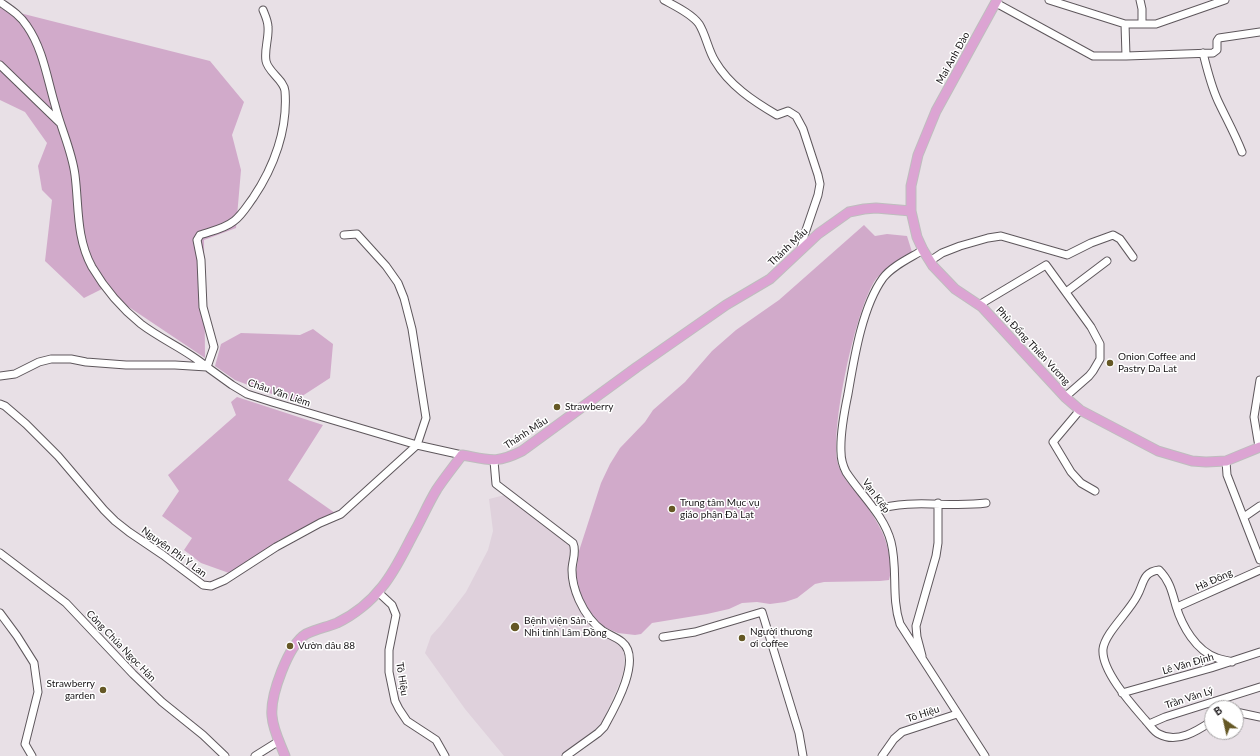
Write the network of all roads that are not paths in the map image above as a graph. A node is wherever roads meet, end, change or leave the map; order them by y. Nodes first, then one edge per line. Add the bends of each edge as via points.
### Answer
1 (664, 0) edge
2 (1049, 0) edge
3 (1140, 0) edge
4 (1225, 0) edge
5 (997, 1) edge
6 (0, 2) edge
7 (263, 10) dead end
8 (1142, 23) junction
9 (1125, 24) junction
10 (1260, 32) edge
11 (1203, 53) junction
12 (1126, 56) junction
13 (0, 64) edge
14 (60, 122) junction
15 (929, 128) joint
16 (1242, 152) dead end
17 (911, 211) junction
18 (344, 235) dead end
19 (801, 249) junction
20 (923, 250) junction
21 (1133, 257) dead end
22 (930, 261) junction
23 (1107, 261) dead end
24 (1066, 292) junction
25 (979, 305) junction
26 (207, 367) junction
27 (0, 376) edge
28 (1260, 380) edge
29 (1065, 397) junction
30 (0, 404) edge
31 (1080, 410) junction
32 (417, 445) junction
33 (1259, 447) edge
34 (462, 455) junction
35 (494, 461) junction
36 (1226, 461) junction
37 (1095, 491) dead end
38 (938, 503) junction
39 (986, 503) dead end
40 (1260, 506) edge
41 (875, 510) junction
42 (1244, 517) junction
43 (0, 553) edge
44 (1260, 560) edge
45 (1260, 570) edge
46 (378, 592) junction
47 (1177, 607) junction
48 (0, 613) edge
49 (663, 637) dead end
50 (1260, 652) edge
51 (923, 660) junction
52 (1232, 662) junction
53 (1260, 687) edge
54 (1122, 693) junction
55 (957, 714) junction
56 (1244, 714) edge
57 (1260, 717) edge
58 (1149, 724) junction
59 (1204, 725) edge
60 (279, 741) junction
61 (32, 756) edge
62 (225, 756) edge
63 (255, 756) edge
64 (286, 756) edge
65 (445, 756) edge
66 (566, 756) edge
67 (803, 756) edge
68 (882, 756) edge
69 (985, 756) edge

1 - 19 street via 682,9 699,24 715,61 733,84 777,115 788,111 796,116 820,184
2 - 9 street
3 - 8 street
4 - 8 street via 1156,24
5 - 12 street via 1093,56
5 - 15 main road, Mai Anh Đào
6 - 14 street, Châu Văn Liêm via 21,17 32,34 43,60
7 - 26 street via 268,27 266,63 285,89 282,134 276,156 244,212 226,226 200,235 197,240 201,260 203,307 214,347
8 - 9 street
9 - 12 street
10 - 11 street via 1219,38 1215,52
11 - 12 street
11 - 16 street via 1218,101
13 - 14 street
14 - 26 street, Châu Văn Liêm via 73,164 80,234 92,266 113,298 126,311 141,324
15 - 17 main road, Phù Đổng Thiên Vương via 918,155 911,186
17 - 19 main road, Thánh Mẫu via 876,208 849,212 827,226
17 - 20 main road, Phù Đổng Thiên Vương
18 - 32 street via 357,234 386,266 398,283 404,298 412,329 426,418
19 - 35 main road, Thánh Mẫu via 770,279 719,310 617,381 543,437 508,458
20 - 22 main road, Phù Đổng Thiên Vương
20 - 41 street, Vạn Kiếp via 889,272 876,289 856,350 844,412 841,452 843,465
21 - 22 street via 1120,239 1113,235 1067,255 1001,236 960,246
22 - 25 main road, Phù Đổng Thiên Vương via 955,289
23 - 24 street
24 - 25 street via 1046,265
24 - 29 street via 1100,344 1100,359 1093,371
25 - 29 main road, Phù Đổng Thiên Vương
26 - 27 street via 126,365 51,359 15,374
26 - 32 street, Châu Văn Liêm via 247,394
28 - 33 street via 1254,417
29 - 31 main road, Phù Đổng Thiên Vương
30 - 32 street, Nguyên Phi Ỷ Lan via 26,424 53,451 115,521 207,586 225,580 276,547 341,514
31 - 36 main road, Phù Đổng Thiên Vương via 1158,451 1192,461
31 - 37 street via 1053,442 1071,472 1081,483
32 - 34 street, Châu Văn Liêm
33 - 36 main road, Phù Đổng Thiên Vương
34 - 35 main road, Thánh Mẫu
34 - 46 main road via 436,491 390,577
35 - 66 street via 496,484 572,543 575,550 572,573 578,599 594,623 622,642 628,652 628,675 604,727
36 - 42 street via 1227,475
38 - 39 street
38 - 41 street via 910,504
38 - 51 street via 936,556 916,626 916,638
40 - 42 street
41 - 51 street, Vạn Kiếp via 891,542 898,617 904,632
42 - 44 street
43 - 62 street, Công Chúa Ngọc Hân via 66,603 138,679
45 - 47 street, Hà Đông
46 - 60 main road via 338,623 307,634 293,647 274,694 271,710
46 - 65 street, Tô Hiệu via 392,605 396,615 389,650 388,672 395,701 407,721 436,740
47 - 52 street via 1187,630 1198,646 1210,655
47 - 54 street via 1172,588 1159,570 1146,575 1138,596 1107,637 1103,650 1106,665
48 - 61 street via 34,663 38,692 25,744
49 - 67 street via 694,632 762,612 799,733
50 - 52 street, Lê Văn Định
51 - 55 street, Vạn Kiếp
52 - 54 street, Lê Văn Định
53 - 58 street, Trần Văn Lý
54 - 58 street
55 - 68 street, Tô Hiệu via 902,732
55 - 69 street, Vạn Kiếp
56 - 57 street
58 - 59 street via 1158,734 1176,738
60 - 63 street
60 - 64 main road

